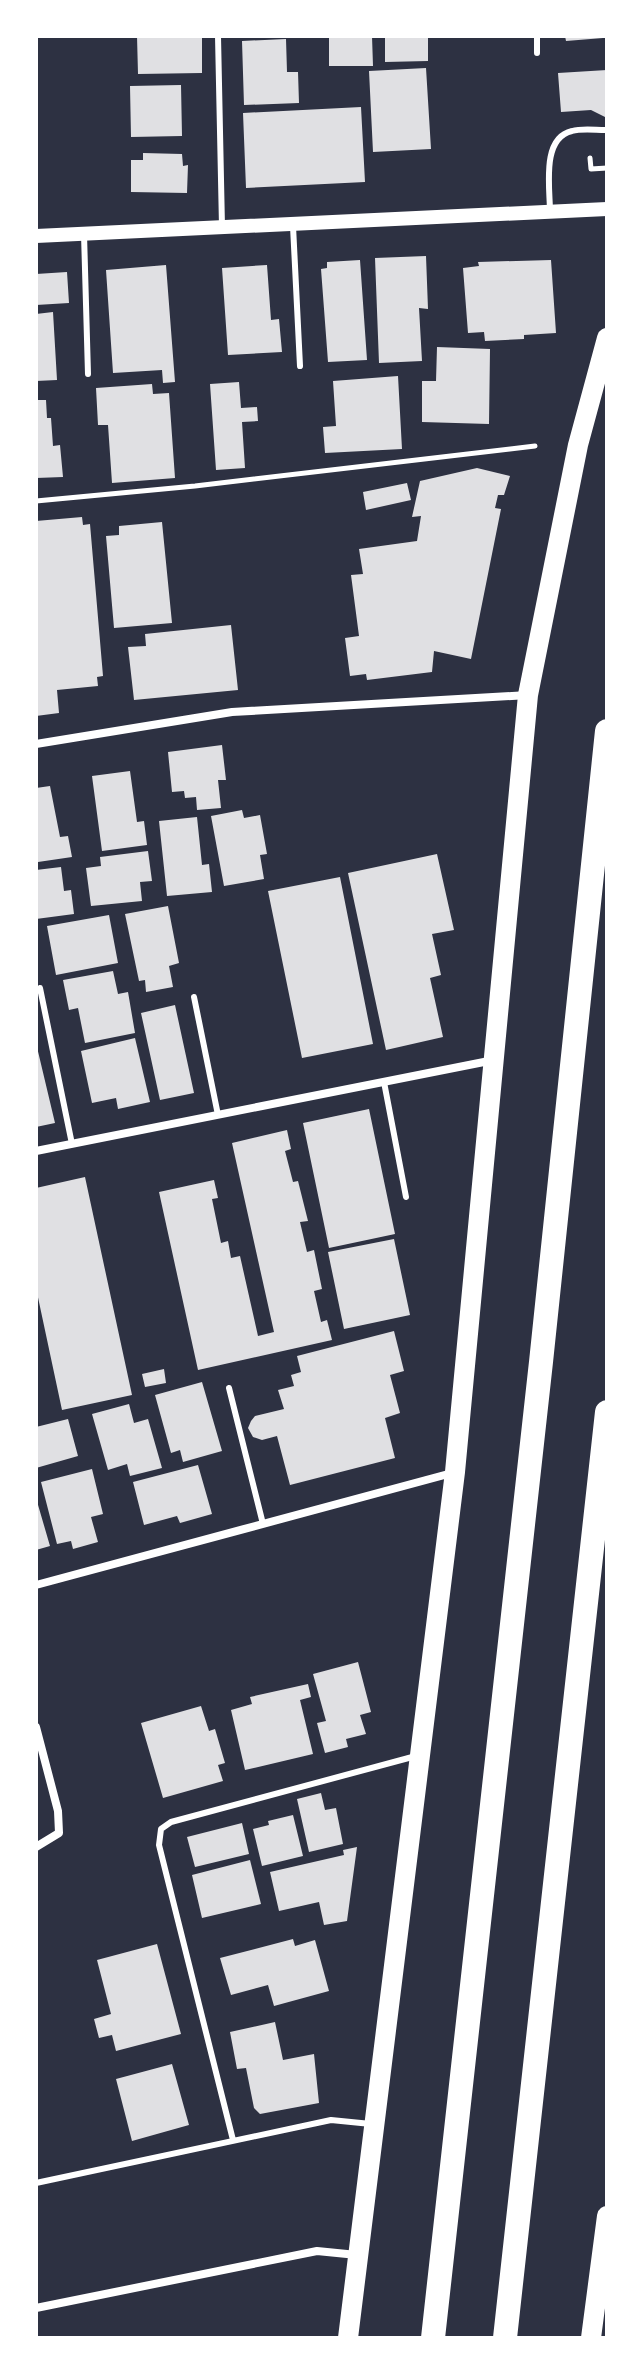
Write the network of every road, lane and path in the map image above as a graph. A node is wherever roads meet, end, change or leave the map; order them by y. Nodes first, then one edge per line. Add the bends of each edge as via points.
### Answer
1 (218, 36) edge
2 (537, 36) edge
3 (537, 53) dead end
4 (605, 130) edge
5 (607, 209) edge
6 (550, 212) junction
7 (293, 224) junction
8 (222, 227) junction
9 (84, 234) junction
10 (36, 236) edge
11 (607, 338) edge
12 (300, 366) dead end
13 (88, 374) dead end
14 (535, 446) dead end
15 (36, 501) edge
16 (528, 695) junction
17 (607, 731) edge
18 (36, 744) edge
19 (40, 988) dead end
20 (194, 997) dead end
21 (494, 1060) junction
22 (384, 1082) junction
23 (218, 1115) junction
24 (72, 1144) junction
25 (36, 1151) edge
26 (406, 1197) dead end
27 (229, 1388) dead end
28 (607, 1412) edge
29 (455, 1472) junction
30 (263, 1524) junction
31 (36, 1585) edge
32 (36, 1727) edge
33 (420, 1755) junction
34 (36, 1847) edge
35 (375, 2125) junction
36 (233, 2140) junction
37 (36, 2183) edge
38 (607, 2216) edge
39 (358, 2255) junction
40 (36, 2308) edge
41 (597, 2330) edge
42 (348, 2338) edge
43 (433, 2338) edge
44 (505, 2338) edge

1 - 8 lane
2 - 3 lane
4 - 6 lane via 572,131 553,145
5 - 6 street
6 - 7 street
7 - 8 street
7 - 12 lane
8 - 9 street
9 - 10 street
9 - 13 lane
11 - 16 main road via 578,445
14 - 15 path
16 - 18 street via 232,712
16 - 21 main road
17 - 43 highway
19 - 24 lane
20 - 23 lane
21 - 22 street
21 - 29 main road
22 - 23 street
22 - 26 lane
23 - 24 street
24 - 25 street
27 - 30 lane
28 - 44 highway
29 - 30 street
29 - 33 main road
30 - 31 street
32 - 34 street via 59,1833
33 - 35 main road
33 - 36 lane via 161,1829 159,1845
35 - 36 lane via 331,2120
35 - 39 main road
36 - 37 lane
38 - 41 main road
39 - 40 street via 317,2251
39 - 42 main road

